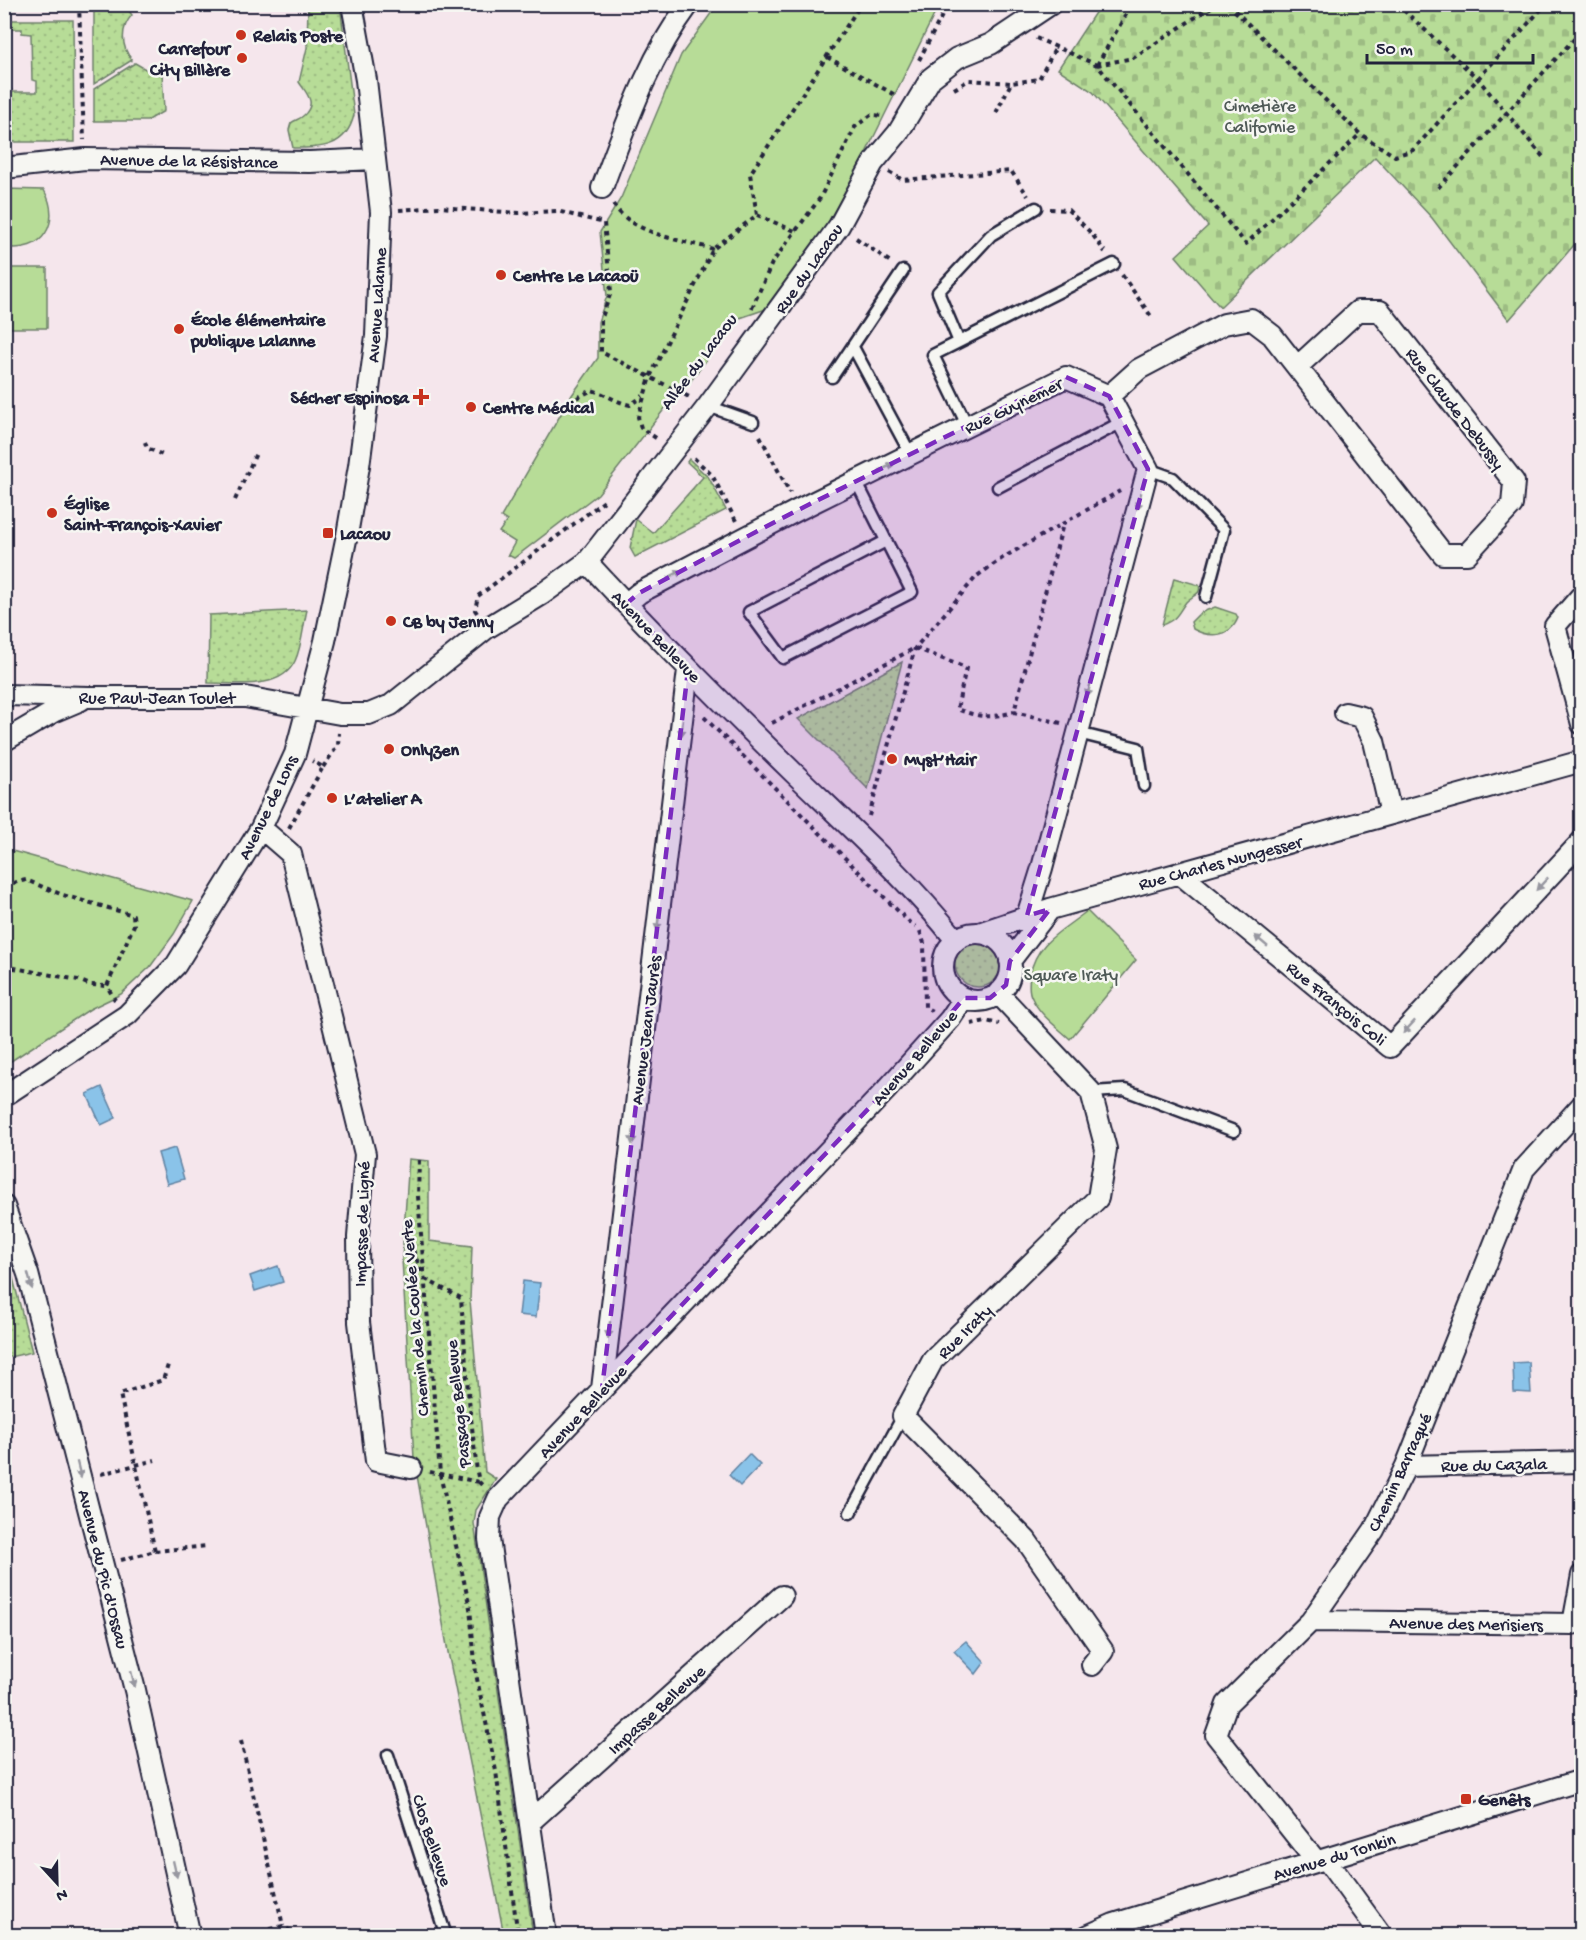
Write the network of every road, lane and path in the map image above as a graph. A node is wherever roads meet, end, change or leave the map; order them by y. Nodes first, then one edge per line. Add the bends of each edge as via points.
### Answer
1 (79, 4) edge
2 (352, 4) edge
3 (689, 4) edge
4 (861, 4) edge
5 (948, 4) edge
6 (1051, 4) edge
7 (1132, 4) edge
8 (1216, 4) edge
9 (1228, 4) edge
10 (1397, 4) edge
11 (1546, 4) edge
12 (1570, 4) edge
13 (1581, 22) edge
14 (1017, 28) junction
15 (1581, 28) edge
16 (1056, 47) junction
17 (827, 57) junction
18 (917, 64) dead end
19 (1097, 65) junction
20 (1478, 79) junction
21 (969, 80) dead end
22 (1011, 83) junction
23 (903, 88) dead end
24 (898, 96) junction
25 (894, 107) dead end
26 (1506, 112) junction
27 (996, 113) dead end
28 (890, 117) dead end
29 (1360, 134) junction
30 (1544, 158) dead end
31 (85, 159) junction
32 (375, 159) junction
33 (873, 163) junction
34 (4, 168) edge
35 (603, 188) joint
36 (1438, 188) dead end
37 (1036, 208) junction
38 (381, 212) junction
39 (757, 215) junction
40 (839, 226) junction
41 (795, 231) junction
42 (713, 249) junction
43 (1114, 264) junction
44 (903, 271) joint
45 (750, 311) dead end
46 (1153, 319) dead end
47 (958, 342) junction
48 (853, 347) junction
49 (1297, 367) junction
50 (650, 377) junction
51 (832, 377) dead end
52 (696, 388) dead end
53 (644, 396) junction
54 (1109, 396) junction
55 (689, 397) junction
56 (578, 398) dead end
57 (683, 405) dead end
58 (708, 406) junction
59 (753, 422) joint
60 (1122, 422) junction
61 (968, 426) junction
62 (663, 430) dead end
63 (656, 438) junction
64 (145, 442) dead end
65 (679, 444) junction
66 (649, 446) dead end
67 (256, 451) dead end
68 (911, 455) junction
69 (165, 456) dead end
70 (1147, 473) junction
71 (856, 481) junction
72 (998, 487) dead end
73 (609, 496) dead end
74 (235, 500) dead end
75 (798, 510) junction
76 (1063, 524) junction
77 (745, 537) junction
78 (886, 541) junction
79 (587, 562) junction
80 (1581, 595) edge
81 (1206, 597) dead end
82 (626, 604) junction
83 (475, 610) dead end
84 (915, 648) junction
85 (688, 670) junction
86 (4, 695) edge
87 (88, 697) junction
88 (685, 699) junction
89 (308, 708) junction
90 (1014, 712) junction
91 (1345, 713) dead end
92 (340, 714) junction
93 (1581, 724) edge
94 (1078, 730) junction
95 (753, 733) junction
96 (5, 738) edge
97 (295, 754) junction
98 (1581, 761) edge
99 (323, 767) junction
100 (1144, 786) dead end
101 (1391, 814) junction
102 (261, 828) junction
103 (863, 840) junction
104 (1581, 841) edge
105 (279, 843) junction
106 (1179, 873) junction
107 (4, 885) edge
108 (1050, 909) junction
109 (1027, 916) junction
110 (919, 928) dead end
111 (979, 933) junction
112 (956, 940) junction
113 (1010, 961) junction
114 (4, 966) edge
115 (998, 993) junction
116 (964, 998) junction
117 (1091, 1092) junction
118 (4, 1096) edge
119 (1581, 1105) edge
120 (1234, 1131) dead end
121 (419, 1160) dead end
122 (4, 1206) edge
123 (403, 1236) dead end
124 (424, 1279) junction
125 (169, 1362) dead end
126 (602, 1389) junction
127 (903, 1416) junction
128 (155, 1460) dead end
129 (1581, 1462) edge
130 (136, 1465) junction
131 (1406, 1466) junction
132 (411, 1468) dead end
133 (440, 1474) junction
134 (81, 1480) junction
135 (479, 1482) junction
136 (498, 1499) junction
137 (850, 1513) dead end
138 (208, 1546) dead end
139 (155, 1551) junction
140 (103, 1565) junction
141 (1581, 1575) edge
142 (782, 1596) dead end
143 (1311, 1621) junction
144 (1092, 1665) dead end
145 (241, 1741) dead end
146 (388, 1755) dead end
147 (1581, 1780) edge
148 (530, 1822) junction
149 (1321, 1860) junction
150 (283, 1926) junction
151 (190, 1935) edge
152 (244, 1935) edge
153 (298, 1935) edge
154 (446, 1935) edge
155 (518, 1935) edge
156 (546, 1935) edge
157 (1087, 1935) edge
158 (1382, 1935) edge

1 - 31 path
2 - 32 street, Avenue Lalanne
3 - 35 street via 672,27 632,107
4 - 17 path
5 - 18 path
6 - 14 street, Rue du Lacaou
7 - 19 path
8 - 19 path via 1133,58
9 - 29 path
10 - 20 path
11 - 20 path
12 - 13 path
14 - 16 path
14 - 33 street, Rue du Lacaou via 957,58 931,78 898,134
15 - 26 path
16 - 19 path
16 - 22 path via 1039,79
17 - 24 path
17 - 39 path via 750,174
19 - 29 path via 1246,244
20 - 26 path
20 - 29 path via 1413,150 1395,156
21 - 22 path
22 - 27 path
23 - 24 path
24 - 25 path
26 - 30 path
26 - 36 path
28 - 41 path, Allée du Lacaou via 871,115 855,126 820,198
31 - 32 street, Avenue de la Résistance
31 - 34 street, Avenue de la Résistance
32 - 38 street, Avenue Lalanne
33 - 37 path via 903,180 1011,171
33 - 40 street, Rue du Lacaou
35 - 42 path via 619,215 641,229
37 - 43 path via 1068,210
37 - 47 lane via 991,235 938,292
38 - 50 path via 439,207 557,212 604,223 611,292 601,320 601,352
38 - 89 street, Avenue Lalanne via 376,336 359,466
39 - 41 path
39 - 42 path
40 - 44 path
40 - 58 street, Rue du Lacaou
41 - 45 path, Allée du Lacaou via 772,263
42 - 50 path
43 - 46 path
43 - 47 lane
44 - 48 lane
47 - 61 lane via 933,355
48 - 51 lane
48 - 68 lane
49 - 49 street, Rue Claude Debussy via 1443,554 1467,554 1512,505 1514,482 1380,311 1358,311
49 - 54 street, Rue Claude Debussy via 1272,335 1251,319 1224,324 1139,369
50 - 53 path
50 - 55 path
52 - 55 path, Allée du Lacaou
53 - 56 path via 630,405 592,390
53 - 63 path via 638,417 641,428
54 - 60 street
54 - 61 street, Rue Guynemer via 1066,377
55 - 57 path, Allée du Lacaou
55 - 58 path
58 - 59 lane
58 - 65 street, Rue du Lacaou
59 - 75 path
60 - 70 street
60 - 72 lane
61 - 68 street, Rue Guynemer
62 - 63 path, Allée du Lacaou
63 - 66 path, Allée du Lacaou
64 - 69 path via 147,448
65 - 77 path via 712,475
65 - 79 street, Rue du Lacaou
67 - 74 path
71 -> 68 street, Rue Guynemer
70 - 76 path
70 - 81 lane via 1173,478 1224,530
70 -> 94 street
71 - 75 street, Rue Guynemer
71 - 78 lane
73 - 83 path via 478,596
75 - 77 street, Rue Guynemer
76 - 84 path via 977,576
76 - 90 path
82 -> 77 street, Rue Guynemer via 639,593
78 - 78 lane via 749,612 783,658 912,592
79 - 82 street, Avenue Bellevue
79 - 92 street via 487,628 390,705 369,714
80 - 93 street via 1555,626
82 - 85 street, Avenue Bellevue
84 - 90 path via 966,668 957,709 974,716
84 - 95 path
84 - 103 path
85 - 88 street, Avenue Jean Jaurès
85 - 95 street, Avenue Bellevue
86 - 87 street, Rue Paul-Jean Toulet
87 - 89 street, Rue Paul-Jean Toulet via 245,697
87 - 96 street
88 - 110 path
88 -> 126 street, Avenue Jean Jaurès
89 - 92 street
89 - 97 street, Avenue de Lons
90 - 94 path
91 - 101 street via 1362,717 1374,741
92 - 99 path via 338,745
94 - 100 lane via 1138,748
94 - 109 street
95 - 103 street, Avenue Bellevue
97 - 99 path
97 - 102 street, Avenue de Lons
98 - 101 street, Rue Charles Nungesser
99 - 105 path
101 - 106 street, Rue Charles Nungesser
102 - 105 street, Impasse de Ligné
102 - 118 street, Avenue de Lons via 176,964 127,1015
103 - 112 street, Avenue Bellevue via 935,913
104 -> 106 street, Rue François Coli via 1390,1047
105 - 132 street, Impasse de Ligné via 291,854 365,1154 358,1237 359,1322 376,1461
106 - 108 street, Rue Charles Nungesser
107 - 114 path via 26,880 133,915 134,925 107,986
108 - 109 street, Rue Charles Nungesser
108 - 113 street
109 - 111 street, Rue Charles Nungesser
111 - 112 street
111 - 113 street via 1003,945
112 - 116 street via 944,960 944,971 954,992
113 - 115 street via 1010,975
115 - 116 street via 982,1000
115 - 117 street, Rue Iraty
116 - 126 street, Avenue Bellevue via 888,1088
117 - 120 lane via 1125,1090
117 - 127 street, Rue Iraty via 1106,1149 1098,1198 933,1360
119 - 131 street, Chemin Barraqué via 1524,1169
121 - 124 path, Chemin de la Coulée Verte
122 -> 134 street, Avenue du Pic d'Ossau via 28,1274
123 - 124 path via 411,1245
124 - 133 path, Chemin de la Coulée Verte
124 - 135 path, Passage Bellevue via 461,1298
125 - 130 path via 163,1380 120,1394
126 - 136 street, Avenue Bellevue
127 - 137 lane
127 - 144 street via 1026,1540 1103,1651
128 - 130 path
129 - 131 street, Rue du Cazala
130 - 134 path
130 - 139 path
131 - 143 street, Chemin Barraqué via 1374,1530
133 - 135 path
133 - 155 path, Chemin de la Coulée Verte via 470,1608 476,1674 495,1771
134 - 140 street, Avenue du Pic d'Ossau
135 - 136 path, Passage Bellevue
136 - 148 street, Avenue Bellevue via 490,1517 489,1539
138 - 139 path
139 - 140 path
140 -> 151 street, Avenue du Pic d'Ossau
141 - 143 street, Avenue des Merisiers via 1573,1624
142 - 148 street, Impasse Bellevue
143 - 149 street, Chemin Barraqué via 1227,1704 1216,1735
145 - 150 path
146 - 154 lane, Clos Bellevue
147 - 149 street, Avenue du Tonkin
148 - 156 street, Avenue Bellevue
149 - 157 street, Avenue du Tonkin
149 - 158 street
150 - 152 path
150 - 153 path

